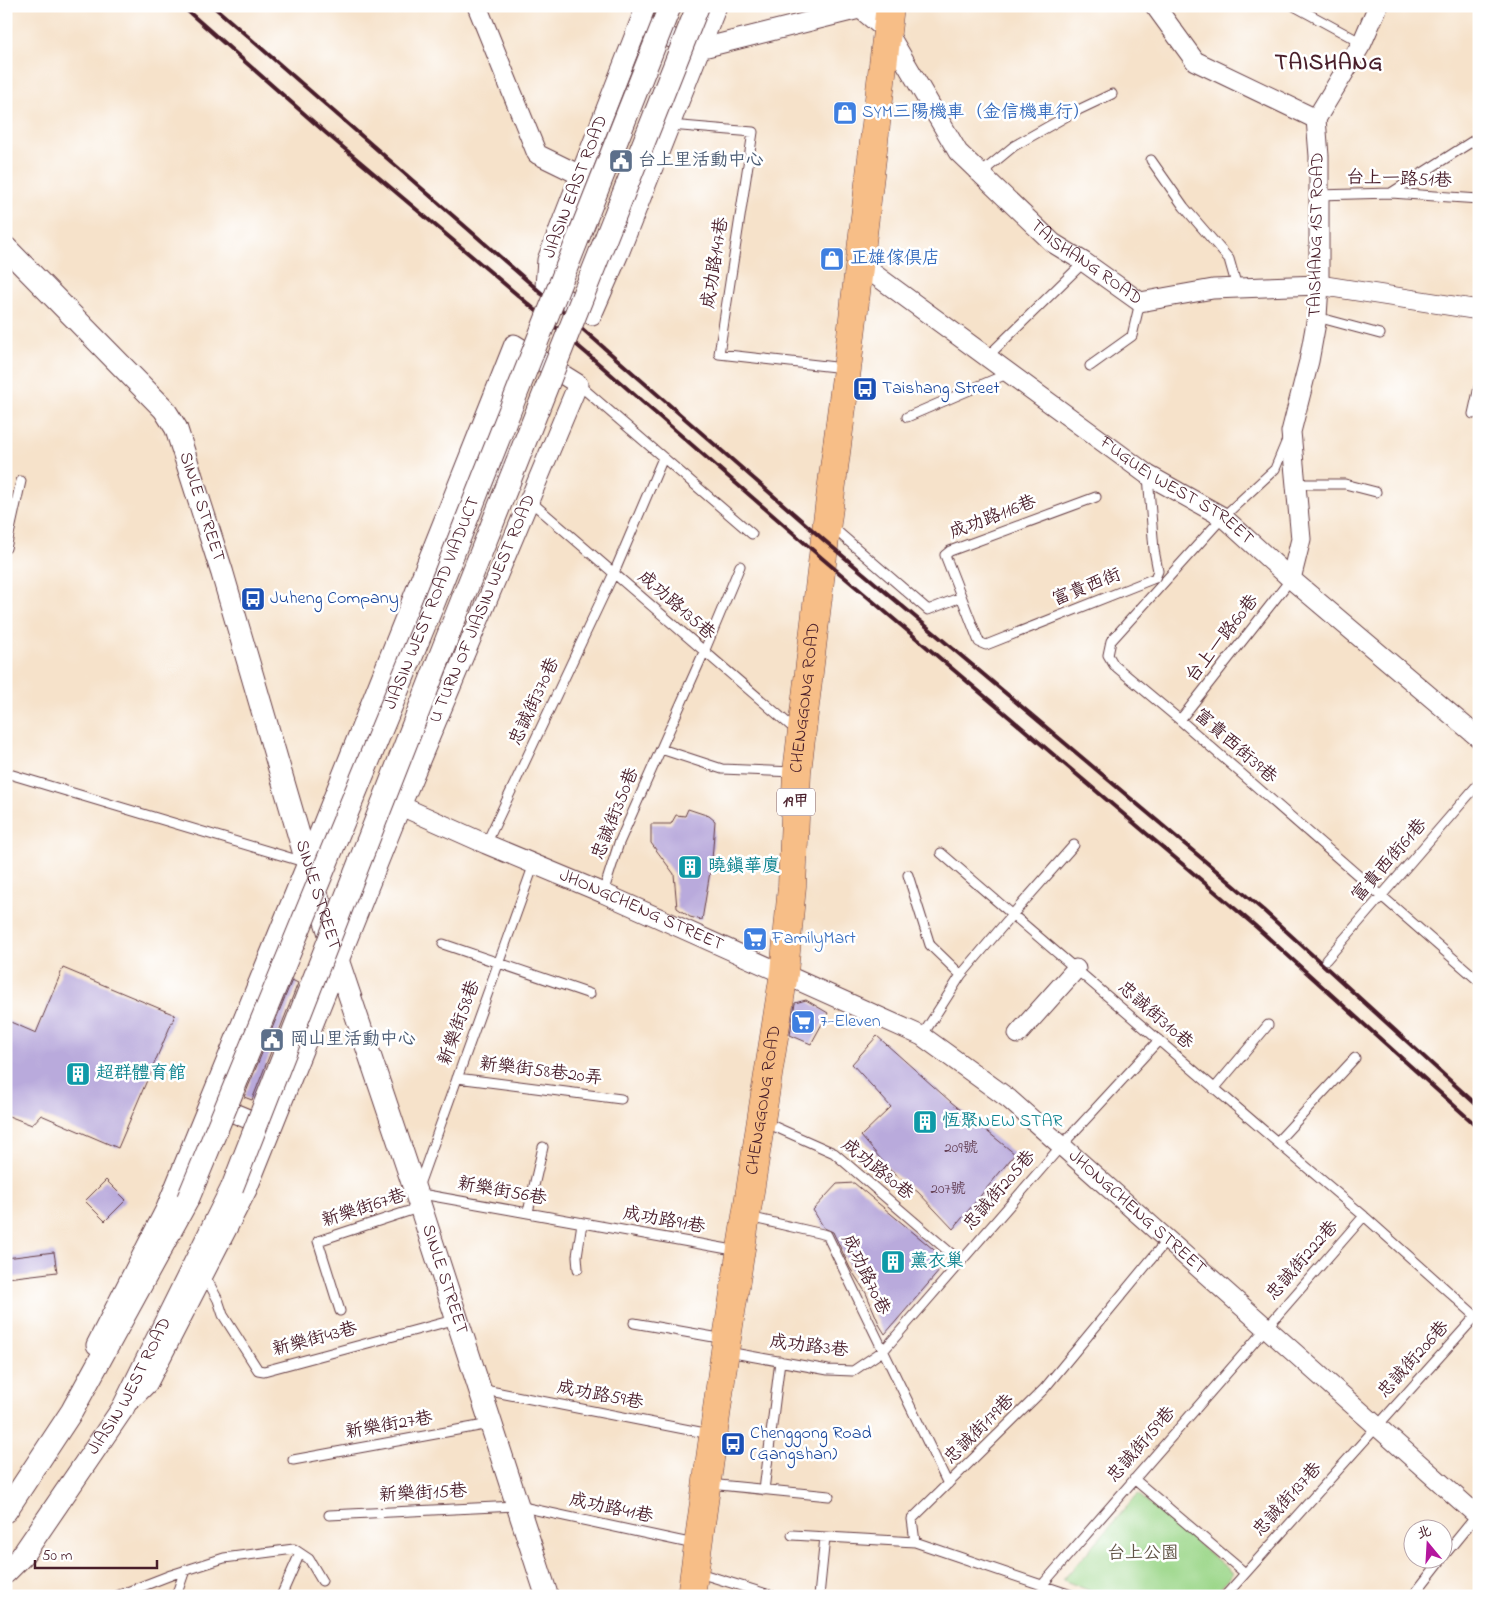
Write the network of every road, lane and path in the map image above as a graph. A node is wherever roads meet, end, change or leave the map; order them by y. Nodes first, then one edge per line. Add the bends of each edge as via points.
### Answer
1 (476, 6) edge
2 (646, 6) edge
3 (670, 6) edge
4 (698, 6) edge
5 (717, 6) edge
6 (1154, 6) edge
7 (1294, 6) edge
8 (1378, 6) edge
9 (858, 8) edge
10 (889, 19) edge
11 (638, 25) junction
12 (1362, 43) junction
13 (699, 49) junction
14 (1112, 94) dead end
15 (1316, 119) junction
16 (669, 125) junction
17 (1479, 137) edge
18 (1151, 160) dead end
19 (980, 174) junction
20 (580, 175) junction
21 (1391, 193) junction
22 (1318, 195) junction
23 (1479, 199) edge
24 (6, 248) edge
25 (1084, 262) junction
26 (860, 263) junction
27 (1319, 285) junction
28 (1237, 288) junction
29 (1140, 302) junction
30 (1479, 310) edge
31 (1317, 317) junction
32 (1380, 334) dead end
33 (986, 357) junction
34 (1090, 366) dead end
35 (847, 369) junction
36 (1009, 373) junction
37 (578, 384) junction
38 (1479, 387) edge
39 (1473, 414) dead end
40 (907, 417) dead end
41 (1291, 432) junction
42 (663, 458) junction
43 (1148, 475) junction
44 (20, 481) dead end
45 (1297, 484) junction
46 (1376, 492) dead end
47 (1096, 497) dead end
48 (529, 500) junction
49 (1222, 517) junction
50 (827, 522) junction
51 (752, 534) dead end
52 (6, 548) edge
53 (740, 566) dead end
54 (614, 573) junction
55 (1291, 579) junction
56 (962, 597) junction
57 (704, 652) junction
58 (1180, 720) junction
59 (802, 735) junction
60 (1479, 738) edge
61 (661, 749) junction
62 (797, 772) junction
63 (6, 773) edge
64 (1479, 783) edge
65 (400, 806) junction
66 (486, 844) junction
67 (1074, 845) dead end
68 (941, 853) dead end
69 (307, 863) junction
70 (534, 863) junction
71 (908, 875) dead end
72 (603, 893) junction
73 (1382, 895) junction
74 (1012, 914) junction
75 (442, 944) dead end
76 (1326, 960) dead end
77 (498, 963) junction
78 (339, 964) junction
79 (1076, 969) junction
80 (784, 974) junction
81 (961, 975) junction
82 (1479, 981) edge
83 (590, 994) dead end
84 (1268, 1025) dead end
85 (1018, 1034) dead end
86 (922, 1036) junction
87 (1159, 1040) junction
88 (1355, 1058) dead end
89 (457, 1078) junction
90 (1214, 1089) junction
91 (621, 1099) dead end
92 (209, 1103) junction
93 (761, 1120) junction
94 (272, 1129) junction
95 (1277, 1142) junction
96 (1062, 1145) junction
97 (543, 1147) dead end
98 (232, 1188) joint
99 (419, 1200) junction
100 (528, 1212) junction
101 (746, 1216) junction
102 (1364, 1216) junction
103 (582, 1224) junction
104 (1167, 1240) junction
105 (740, 1251) junction
106 (960, 1262) junction
107 (578, 1268) dead end
108 (204, 1274) junction
109 (340, 1311) dead end
110 (1477, 1317) edge
111 (457, 1319) junction
112 (634, 1323) dead end
113 (1266, 1327) junction
114 (726, 1345) junction
115 (884, 1350) junction
116 (780, 1361) junction
117 (480, 1389) junction
118 (123, 1408) junction
119 (72, 1411) junction
120 (491, 1424) junction
121 (1376, 1426) junction
122 (714, 1435) junction
123 (293, 1460) dead end
124 (1134, 1479) junction
125 (706, 1484) junction
126 (948, 1484) junction
127 (764, 1490) junction
128 (830, 1496) dead end
129 (518, 1506) junction
130 (6, 1510) edge
131 (329, 1515) dead end
132 (1478, 1516) edge
133 (792, 1535) dead end
134 (825, 1537) junction
135 (916, 1542) junction
136 (1452, 1547) edge
137 (300, 1553) junction
138 (185, 1570) junction
139 (1433, 1570) edge
140 (694, 1571) edge
141 (6, 1572) edge
142 (1245, 1573) junction
143 (322, 1580) dead end
144 (1043, 1584) junction
145 (117, 1596) edge
146 (176, 1596) edge
147 (281, 1596) edge
148 (547, 1596) edge
149 (773, 1596) edge
150 (819, 1596) edge
151 (1039, 1596) edge
152 (1074, 1596) edge
153 (1225, 1596) edge
154 (1413, 1596) edge

1 - 20 street via 537,154
2 - 11 street, JIASIN EAST ROAD
3 - 119 street, JIASIN WEST ROAD VIADUCT, bridge via 434,602 188,1199
4 - 98 street, JIASIN WEST ROAD VIADUCT, bridge
5 - 13 street, JIASIN EAST ROAD
6 - 15 street via 1195,61
7 - 12 lane
8 - 12 street
9 - 10 street, TAISHANG ROAD
9 - 13 street
10 - 19 street, TAISHANG ROAD via 958,152
10 - 26 main road, CHENGGONG ROAD / 19甲
11 - 13 street
11 - 20 street, JIASIN EAST ROAD
12 - 15 street
13 - 16 street, JIASIN EAST ROAD
14 - 19 lane via 1014,146
15 - 22 street, TAISHANG 1ST ROAD
16 - 20 street, JIASIN EAST ROAD via 592,315 545,286 547,260
16 - 35 lane, 成功路147巷 via 753,132 718,354
17 - 21 lane
18 - 28 lane via 1184,207 1229,259
19 - 25 street, TAISHANG ROAD via 1053,243
21 - 22 lane, 台上一路51巷
21 - 23 lane, 台上一路51巷
22 - 27 street, TAISHANG 1ST ROAD
24 - 69 street, SINLE STREET via 164,409 176,428 222,572
25 - 29 street, TAISHANG ROAD
25 - 33 lane
26 - 33 street, FUGUEI WEST STREET
26 - 35 main road, CHENGGONG ROAD / 19甲
27 - 28 street, TAISHANG ROAD
27 - 30 street, TAISHANG ROAD
27 - 31 street, TAISHANG 1ST ROAD
28 - 29 street, TAISHANG ROAD
29 - 34 lane via 1132,336
31 - 32 lane
31 - 41 street, TAISHANG 1ST ROAD
33 - 36 street, FUGUEI WEST STREET
35 - 50 main road, CHENGGONG ROAD / 19甲
36 - 40 lane
36 - 43 street, FUGUEI WEST STREET
37 - 42 lane
37 - 48 street, U TURN OF JIASIN WEST ROAD
37 - 69 street via 514,344
38 - 39 lane
41 - 45 street, TAISHANG 1ST ROAD
41 - 49 lane via 1275,469
42 - 51 lane
42 - 54 lane, 忠誠街370巷
43 - 49 street, FUGUEI WEST STREET
43 - 56 lane, 富貴西街 via 1158,571 1154,578 986,645 979,642
44 - 52 lane
45 - 46 lane via 1345,484
45 - 55 street, TAISHANG 1ST ROAD via 1301,539
47 - 56 lane, 成功路116巷 via 950,551 945,555
48 - 54 lane, 成功路135巷
48 - 65 street, U TURN OF JIASIN WEST ROAD
49 - 55 street, FUGUEI WEST STREET
49 - 58 lane, 富貴西街39巷 via 1111,641 1108,655 1114,665
50 - 56 lane via 928,610
50 - 59 main road, CHENGGONG ROAD / 19甲
53 - 57 lane, 忠誠街350巷
54 - 57 lane, 成功路135巷
54 - 66 lane, 忠誠街370巷
55 - 58 lane, 台上一路60巷
55 - 60 street, FUGUEI WEST STREET
57 - 59 lane, 成功路135巷
57 - 61 lane, 忠誠街350巷
58 - 73 lane, 富貴西街39巷
59 - 62 main road, CHENGGONG ROAD / 19甲
61 - 62 lane via 722,769
61 - 72 lane, 忠誠街350巷 via 619,843
62 - 80 main road, CHENGGONG ROAD / 19甲
63 - 69 lane
64 - 73 lane, 富貴西街61巷
65 - 66 street, JHONGCHENG STREET
65 - 78 street, U TURN OF JIASIN WEST ROAD
66 - 70 street, JHONGCHENG STREET
67 - 74 lane
68 - 74 lane, 忠誠街310巷
69 - 78 street, SINLE STREET
69 - 92 street
70 - 72 street, JHONGCHENG STREET
70 - 77 lane, 新樂街58巷
71 - 81 lane via 930,944
72 - 80 street, JHONGCHENG STREET
73 - 76 lane, 富貴西街61巷
73 - 82 lane, 富貴西街39巷
74 - 79 lane, 忠誠街310巷
74 - 81 lane
75 - 77 lane
77 - 83 lane
77 - 89 lane, 新樂街58巷
78 - 94 street, U TURN OF JIASIN WEST ROAD
78 - 99 street, SINLE STREET
79 - 85 street
79 - 87 lane, 忠誠街310巷
80 - 86 street, JHONGCHENG STREET
80 - 93 main road, CHENGGONG ROAD / 19甲
81 - 86 lane
84 - 90 lane
86 - 96 street, JHONGCHENG STREET via 1008,1099
87 - 90 lane, 忠誠街310巷
87 - 96 lane, 忠誠街205巷
88 - 95 lane
89 - 91 lane, 新樂街58巷20弄
89 - 99 lane, 新樂街58巷
90 - 95 lane, 忠誠街310巷
92 - 94 street
92 - 119 street via 166,1208 74,1389
93 - 101 main road, CHENGGONG ROAD / 19甲
93 - 106 lane, 成功路80巷 via 834,1153
94 - 108 street, U TURN OF JIASIN WEST ROAD via 247,1190
95 - 102 lane, 忠誠街310巷
96 - 104 street, JHONGCHENG STREET
96 - 106 lane, 忠誠街205巷
97 - 100 lane
98 - 118 street, JIASIN WEST ROAD
99 - 100 lane, 新樂街56巷
99 - 109 lane, 新樂街67巷 via 318,1241
99 - 111 street, SINLE STREET
100 - 103 lane, 新樂街56巷
101 - 105 main road, CHENGGONG ROAD / 19甲
101 - 115 lane, 成功路70巷 via 827,1235
102 - 110 lane, 忠誠街310巷
102 - 113 lane, 忠誠街222巷
103 - 105 lane, 成功路91巷
103 - 107 lane
104 - 113 street, JHONGCHENG STREET
104 - 126 lane, 忠誠街179巷 via 1044,1389
105 - 114 main road, CHENGGONG ROAD / 19甲
106 - 115 lane, 忠誠街205巷
108 - 111 lane, 新樂街43巷 via 222,1315 258,1370
108 - 118 street, U TURN OF JIASIN WEST ROAD via 148,1382
110 - 121 lane, 忠誠街206巷
111 - 117 street, SINLE STREET
112 - 114 lane, 成功路3巷
113 - 121 street, JHONGCHENG STREET
113 - 124 lane, 忠誠街159巷
114 - 116 lane, 成功路3巷
114 - 122 main road, CHENGGONG ROAD / 19甲
115 - 116 lane, 成功路3巷 via 853,1371
115 - 126 lane
116 - 127 lane
117 - 120 street, SINLE STREET
117 - 122 lane, 成功路59巷
118 - 141 street, JIASIN WEST ROAD via 22,1556
119 - 130 street
120 - 123 lane, 新樂街27巷
120 - 129 street, SINLE STREET
121 - 132 street, JHONGCHENG STREET
121 - 142 lane, 忠誠街137巷
122 - 125 main road, CHENGGONG ROAD / 19甲
124 - 142 lane
124 - 144 lane, 忠誠街159巷
125 - 127 lane
125 - 140 main road, CHENGGONG ROAD / 19甲
126 - 135 lane, 忠誠街179巷 via 912,1519
127 - 128 lane
129 - 131 lane, 新樂街15巷
129 - 140 lane, 成功路41巷
129 - 148 street, SINLE STREET
132 - 136 lane
133 - 134 lane
134 - 135 lane
134 - 150 lane
135 - 144 lane
137 - 138 lane via 294,1549 234,1556
137 - 143 lane via 309,1559
137 - 147 lane
138 - 145 lane
138 - 146 lane
139 - 154 lane
140 - 149 lane, 成功路41巷
142 - 153 lane, 忠誠街137巷
144 - 151 lane
144 - 152 lane

